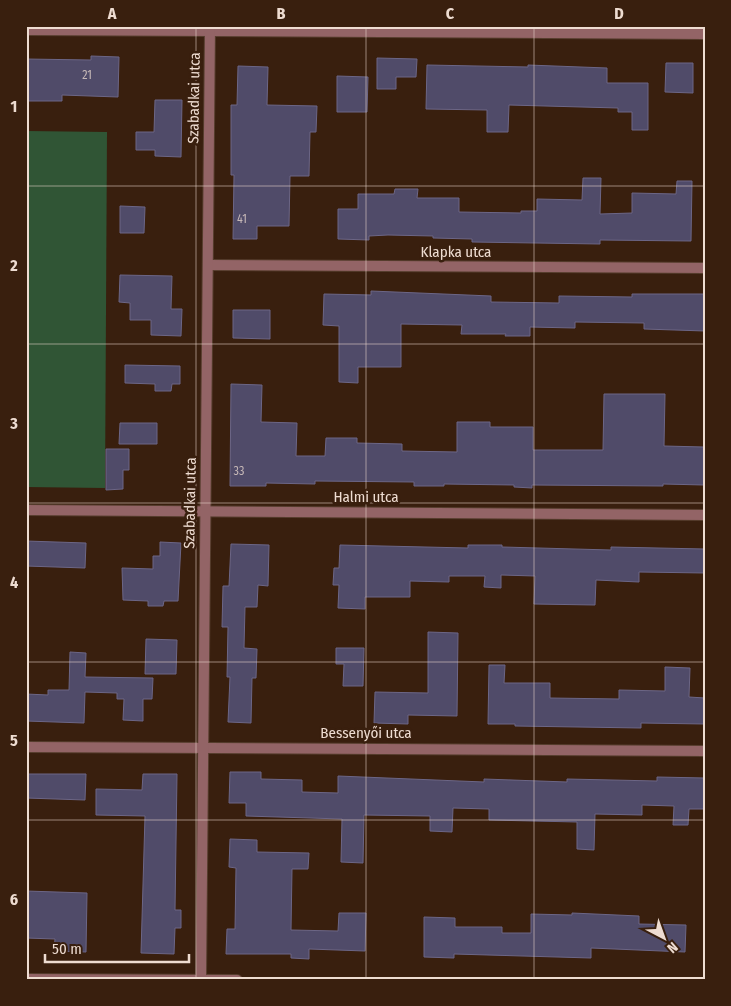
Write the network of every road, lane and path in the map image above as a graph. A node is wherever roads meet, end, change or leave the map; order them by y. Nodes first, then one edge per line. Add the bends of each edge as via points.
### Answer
1 (210, 29) edge
2 (26, 30) edge
3 (705, 34) edge
4 (208, 266) junction
5 (705, 268) edge
6 (26, 510) edge
7 (205, 511) junction
8 (705, 515) edge
9 (26, 747) edge
10 (203, 747) junction
11 (705, 751) edge
12 (26, 979) edge
13 (201, 980) edge
14 (237, 980) edge

1 - 2 street
1 - 3 street
1 - 4 street, Szabadkai utca
4 - 5 street, Klapka utca
4 - 7 street, Szabadkai utca
6 - 7 street, Halmi utca
7 - 8 street, Halmi utca
7 - 10 street, Szabadkai utca
9 - 10 street, Bessenyői utca
10 - 11 street, Bessenyői utca
10 - 13 street, Szabadkai utca
12 - 13 street
13 - 14 street

